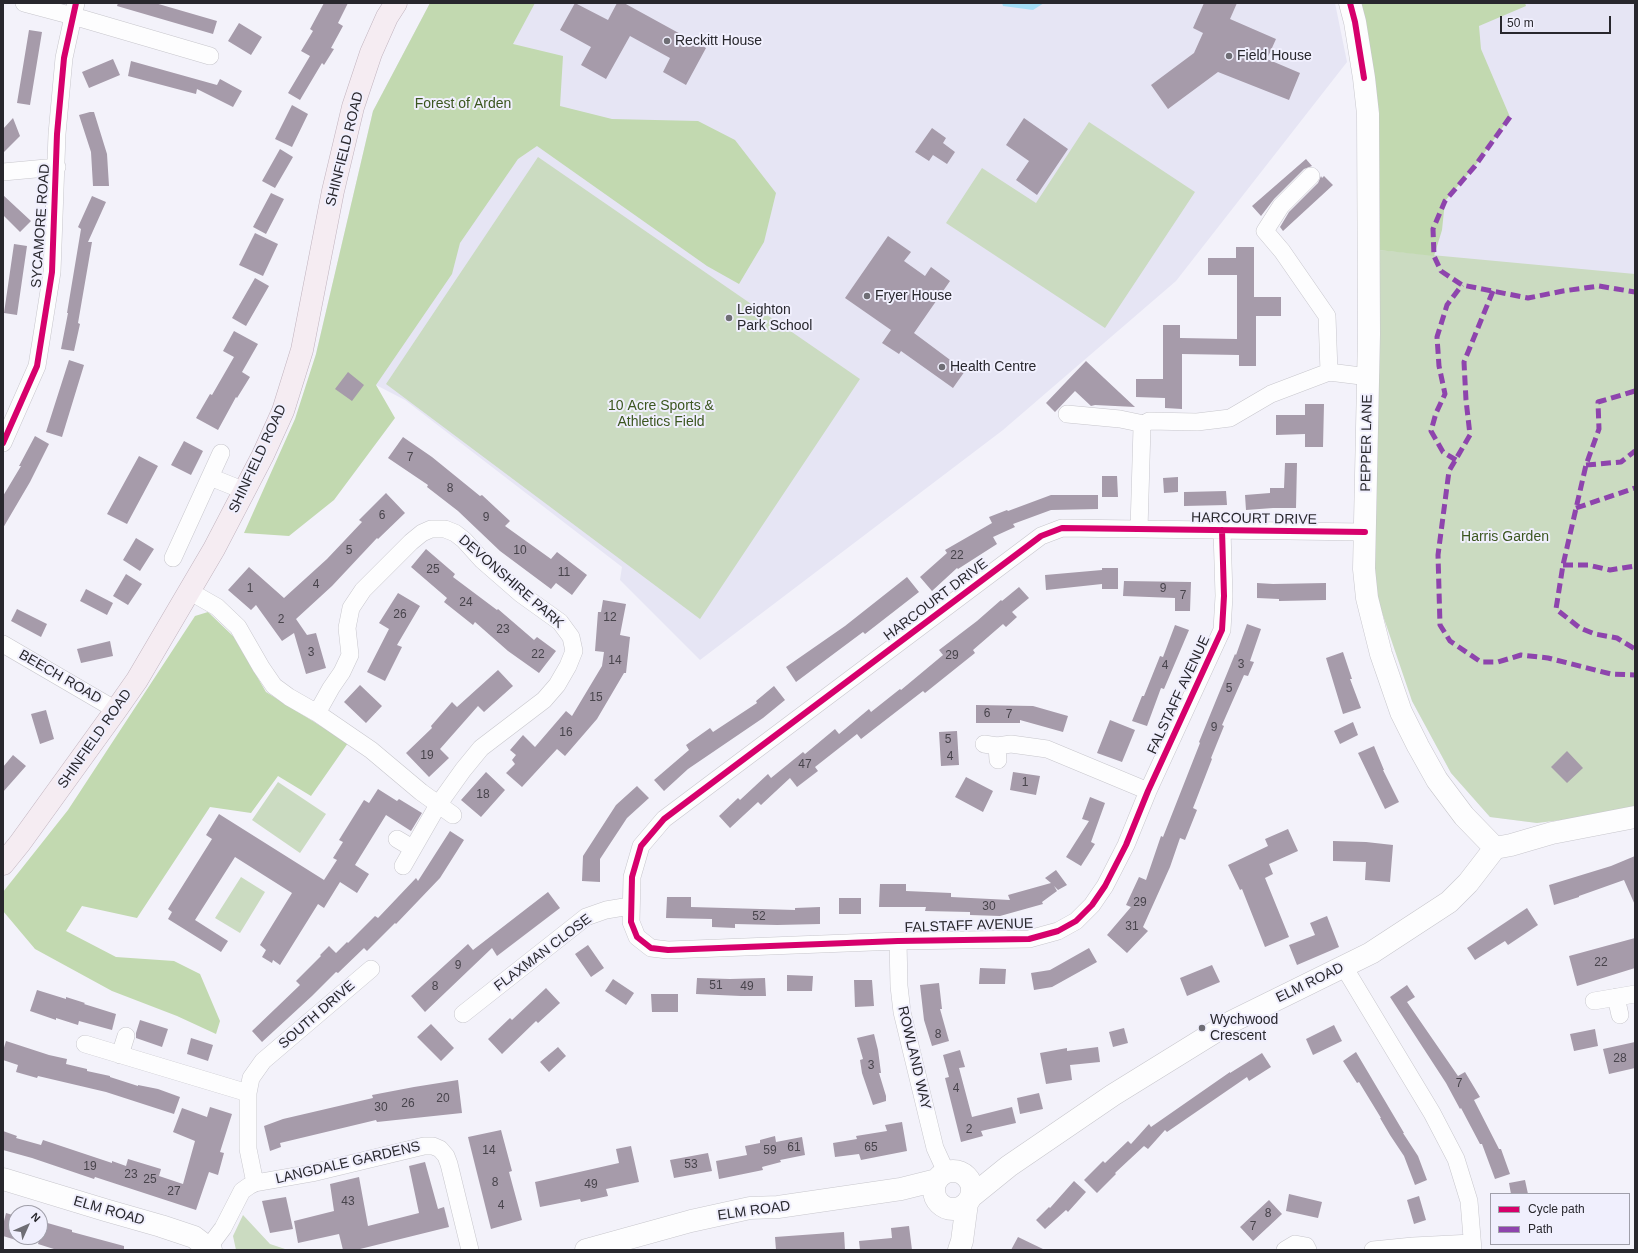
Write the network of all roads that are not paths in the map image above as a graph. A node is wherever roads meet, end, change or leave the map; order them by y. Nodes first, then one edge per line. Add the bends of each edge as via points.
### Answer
1 (24, 3) edge
2 (396, 3) edge
3 (1350, 3) edge
4 (74, 9) edge
5 (210, 56) dead end
6 (57, 167) junction
7 (3, 172) edge
8 (1311, 176) dead end
9 (1329, 372) junction
10 (1368, 376) junction
11 (1067, 414) dead end
12 (1144, 424) junction
13 (3, 443) edge
14 (221, 453) dead end
15 (210, 477) junction
16 (245, 491) junction
17 (1139, 529) junction
18 (1222, 530) junction
19 (1365, 532) junction
20 (173, 558) dead end
21 (189, 591) junction
22 (3, 644) edge
23 (116, 710) junction
24 (317, 713) junction
25 (993, 750) dead end
26 (1148, 790) junction
27 (438, 804) junction
28 (453, 815) dead end
29 (1635, 817) edge
30 (397, 839) dead end
31 (412, 848) junction
32 (1495, 848) junction
33 (3, 864) edge
34 (403, 866) dead end
35 (630, 906) junction
36 (898, 941) junction
37 (1344, 967) junction
38 (371, 969) dead end
39 (1635, 994) edge
40 (1616, 997) junction
41 (1594, 1001) dead end
42 (463, 1014) dead end
43 (1620, 1015) dead end
44 (126, 1036) dead end
45 (85, 1044) dead end
46 (120, 1055) junction
47 (248, 1093) junction
48 (1009, 1166) junction
49 (3, 1179) edge
50 (255, 1183) junction
51 (946, 1187) junction
52 (970, 1199) junction
53 (1473, 1246) edge
54 (209, 1249) edge
55 (470, 1250) edge
56 (586, 1250) edge
57 (955, 1250) edge
58 (959, 1250) edge
59 (1284, 1250) edge
60 (1308, 1250) edge
61 (1373, 1250) edge

1 - 4 street
2 - 16 main road, SHINFIELD ROAD via 387,16 371,53 353,107 333,191 302,350 283,411
3 - 10 main road, PEPPER LANE via 1360,51 1368,114
4 - 5 street
4 - 6 street, SYCAMORE ROAD via 64,58 57,134
6 - 7 street
6 - 13 street, SYCAMORE ROAD via 52,272 37,366
8 - 9 street via 1281,206 1265,231 1327,316
9 - 10 street
9 - 12 street via 1271,394 1230,418 1197,422 1149,421
10 - 19 main road, PEPPER LANE
11 - 12 street
12 - 17 street
14 - 15 street
15 - 16 street
15 - 20 street
16 - 21 main road, SHINFIELD ROAD
17 - 18 street, HARCOURT DRIVE
17 - 35 street, HARCOURT DRIVE via 1062,528 1041,536 664,819 642,846 632,878
18 - 19 street, HARCOURT DRIVE
18 - 26 street, FALSTAFF AVENUE via 1222,630
19 - 32 main road, PEPPER LANE via 1364,569 1367,598 1381,654 1401,712 1437,780 1464,816
21 - 23 main road, SHINFIELD ROAD via 137,680
21 - 24 street via 217,607 238,627 274,686
22 - 23 street, BEECH ROAD
23 - 33 main road, SHINFIELD ROAD
24 - 27 street via 371,750
24 - 27 street, DEVONSHIRE PARK via 350,655 347,628 351,608 363,590 422,533 431,529 445,529 455,533 521,594 560,622 572,637 574,651 557,685 544,700 481,748
25 - 26 street via 1011,744 1046,749
26 - 36 street, FALSTAFF AVENUE via 1126,845 1105,886 1092,905 1076,921 1058,931 1029,938
27 - 28 street
27 - 31 street, DEVONSHIRE PARK
29 - 32 main road via 1552,833
30 - 31 street
31 - 34 street, DEVONSHIRE PARK
32 - 37 main road, ELM ROAD via 1468,883 1449,902 1371,953
35 - 36 street, FALSTAFF AVENUE via 631,922 637,937 651,948 668,950
35 - 42 street, FLAXMAN CLOSE via 586,917
36 - 51 street, ROWLAND WAY via 902,1012
37 - 48 main road, ELM ROAD via 1231,1022 1113,1095
37 - 53 street via 1432,1113 1456,1159 1469,1201
38 - 47 street, SOUTH DRIVE via 263,1061 251,1078
39 - 40 street
40 - 41 street
40 - 43 street
44 - 46 street
45 - 46 street
46 - 47 street
47 - 50 street, SOUTH DRIVE via 248,1149
48 - 51 main road, ELM ROAD
48 - 52 main road, ELM ROAD
49 - 54 main road, ELM ROAD via 194,1237
50 - 54 street, LANGDALE GARDENS via 242,1191
50 - 55 street, LANGDALE GARDENS via 433,1146 440,1149 450,1164
51 - 52 main road via 958,1209
51 - 52 main road via 972,1184
51 - 56 main road, ELM ROAD via 901,1189 778,1207 750,1208 691,1221
51 - 57 main road
52 - 58 main road
53 - 61 street via 1413,1246
59 - 60 street via 1295,1244 1306,1246

